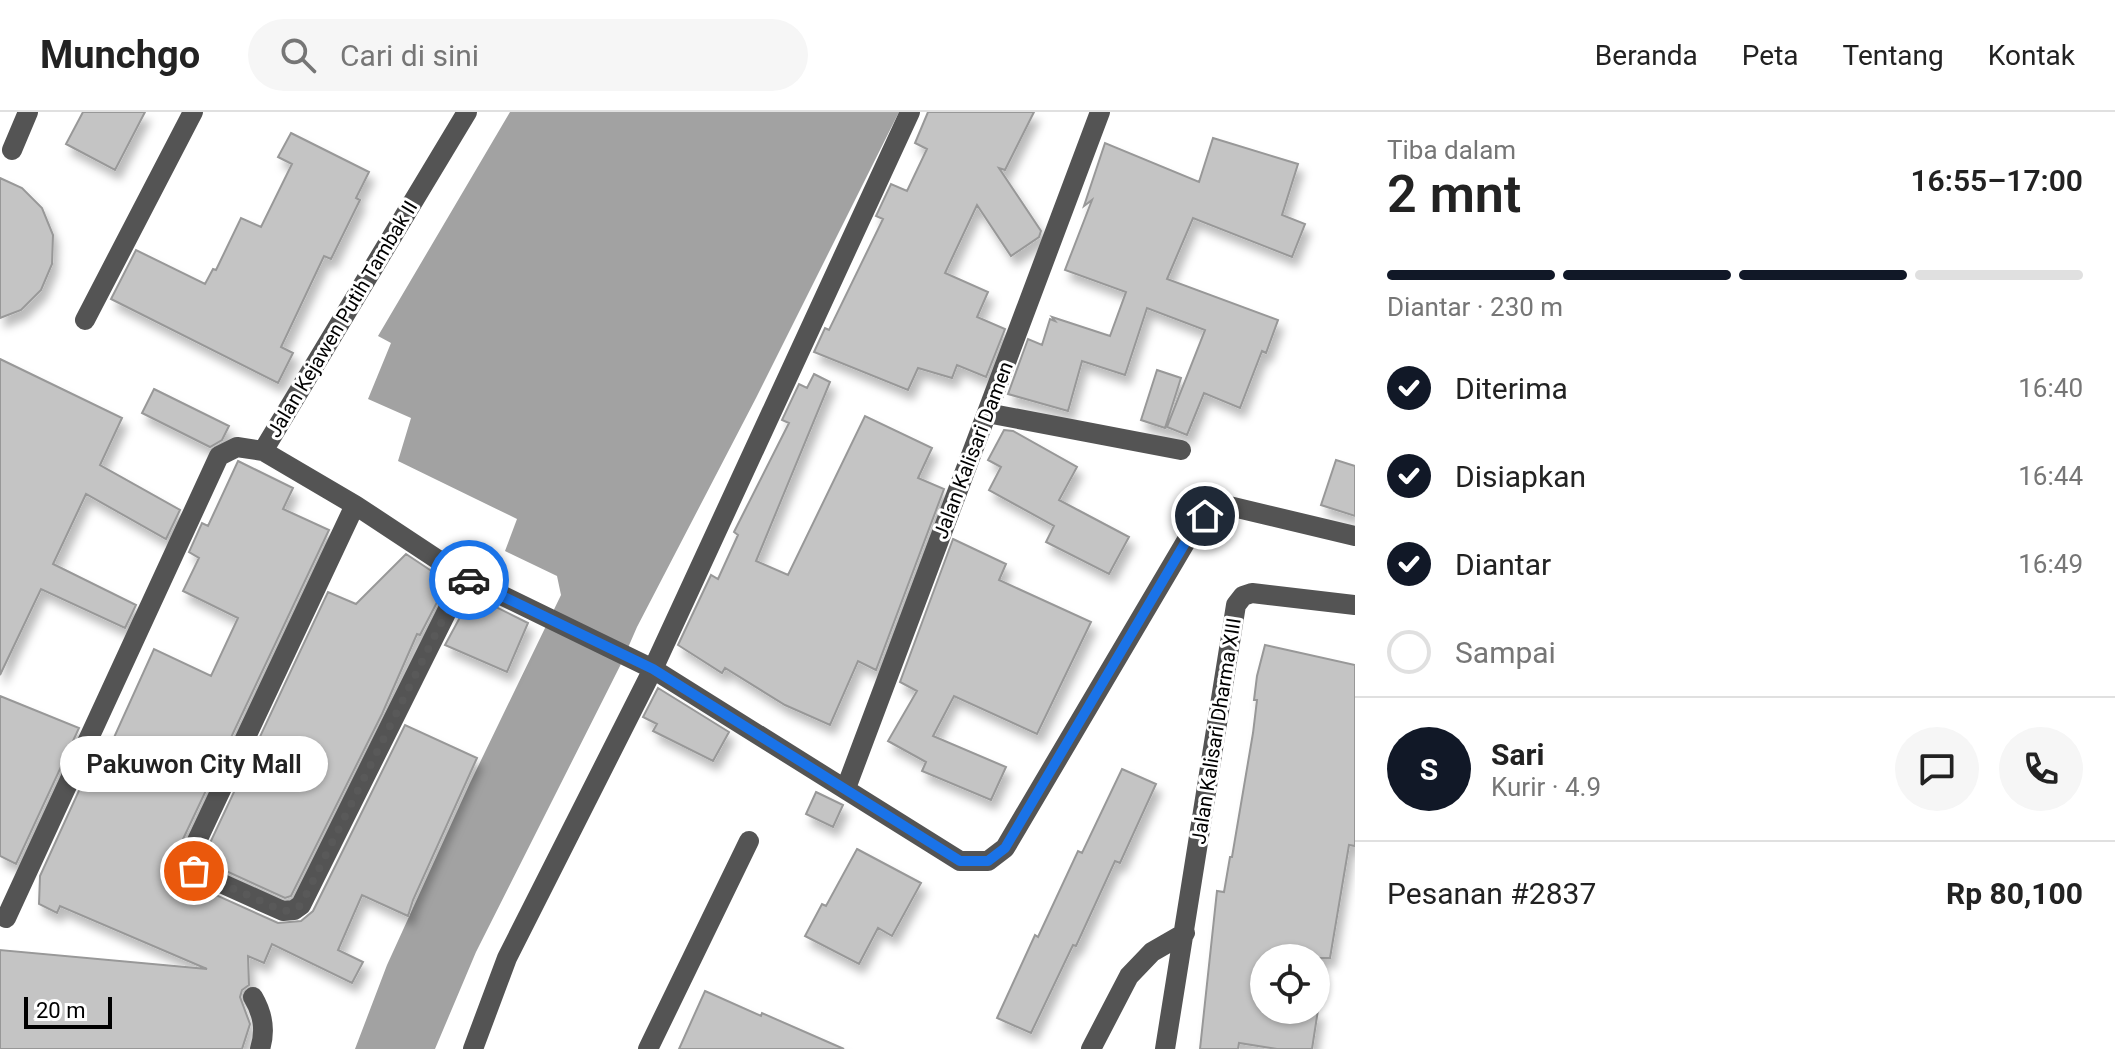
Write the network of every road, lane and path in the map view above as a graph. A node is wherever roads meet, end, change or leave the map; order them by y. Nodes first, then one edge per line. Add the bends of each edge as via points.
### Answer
1 (28, 112) edge
2 (193, 112) edge
3 (467, 112) edge
4 (910, 112) edge
5 (1100, 112) edge
6 (12, 150) dead end
7 (85, 320) dead end
8 (987, 413) junction
9 (1181, 450) dead end
10 (263, 451) junction
11 (355, 505) junction
12 (1355, 536) edge
13 (464, 577) junction
14 (1355, 605) edge
15 (653, 669) junction
16 (846, 788) junction
17 (749, 841) dead end
18 (6, 918) dead end
19 (1185, 933) junction
20 (253, 997) dead end
21 (260, 1049) edge
22 (473, 1049) edge
23 (648, 1049) edge
24 (1091, 1049) edge
25 (1165, 1049) edge

1 - 6 street
2 - 7 street
3 - 10 street, Jalan Kejawen Putih Tambak II
4 - 15 street
5 - 8 street, Jalan Kalisari Damen
8 - 9 street
8 - 16 street, Jalan Kalisari Damen
10 - 11 street, Jalan Kejawen Putih Tambak II
10 - 18 street via 237,447 219,456
11 - 13 street, Jalan Kejawen Putih Tambak II
11 - 13 street via 188,860 189,868 283,911 301,905
12 - 16 street, Jalan Kejawen Putih Tambak II via 1229,506 1205,516 1005,848 988,861 960,861
13 - 15 street, Jalan Kejawen Putih Tambak II
14 - 19 street, Jalan Kalisari Dharma XIII via 1252,593 1236,605
15 - 16 street, Jalan Kejawen Putih Tambak II
15 - 22 street via 507,958
17 - 23 street
19 - 24 street via 1152,952 1129,976
19 - 25 street, Jalan Kalisari Dharma XIII
20 - 21 street via 263,1013

